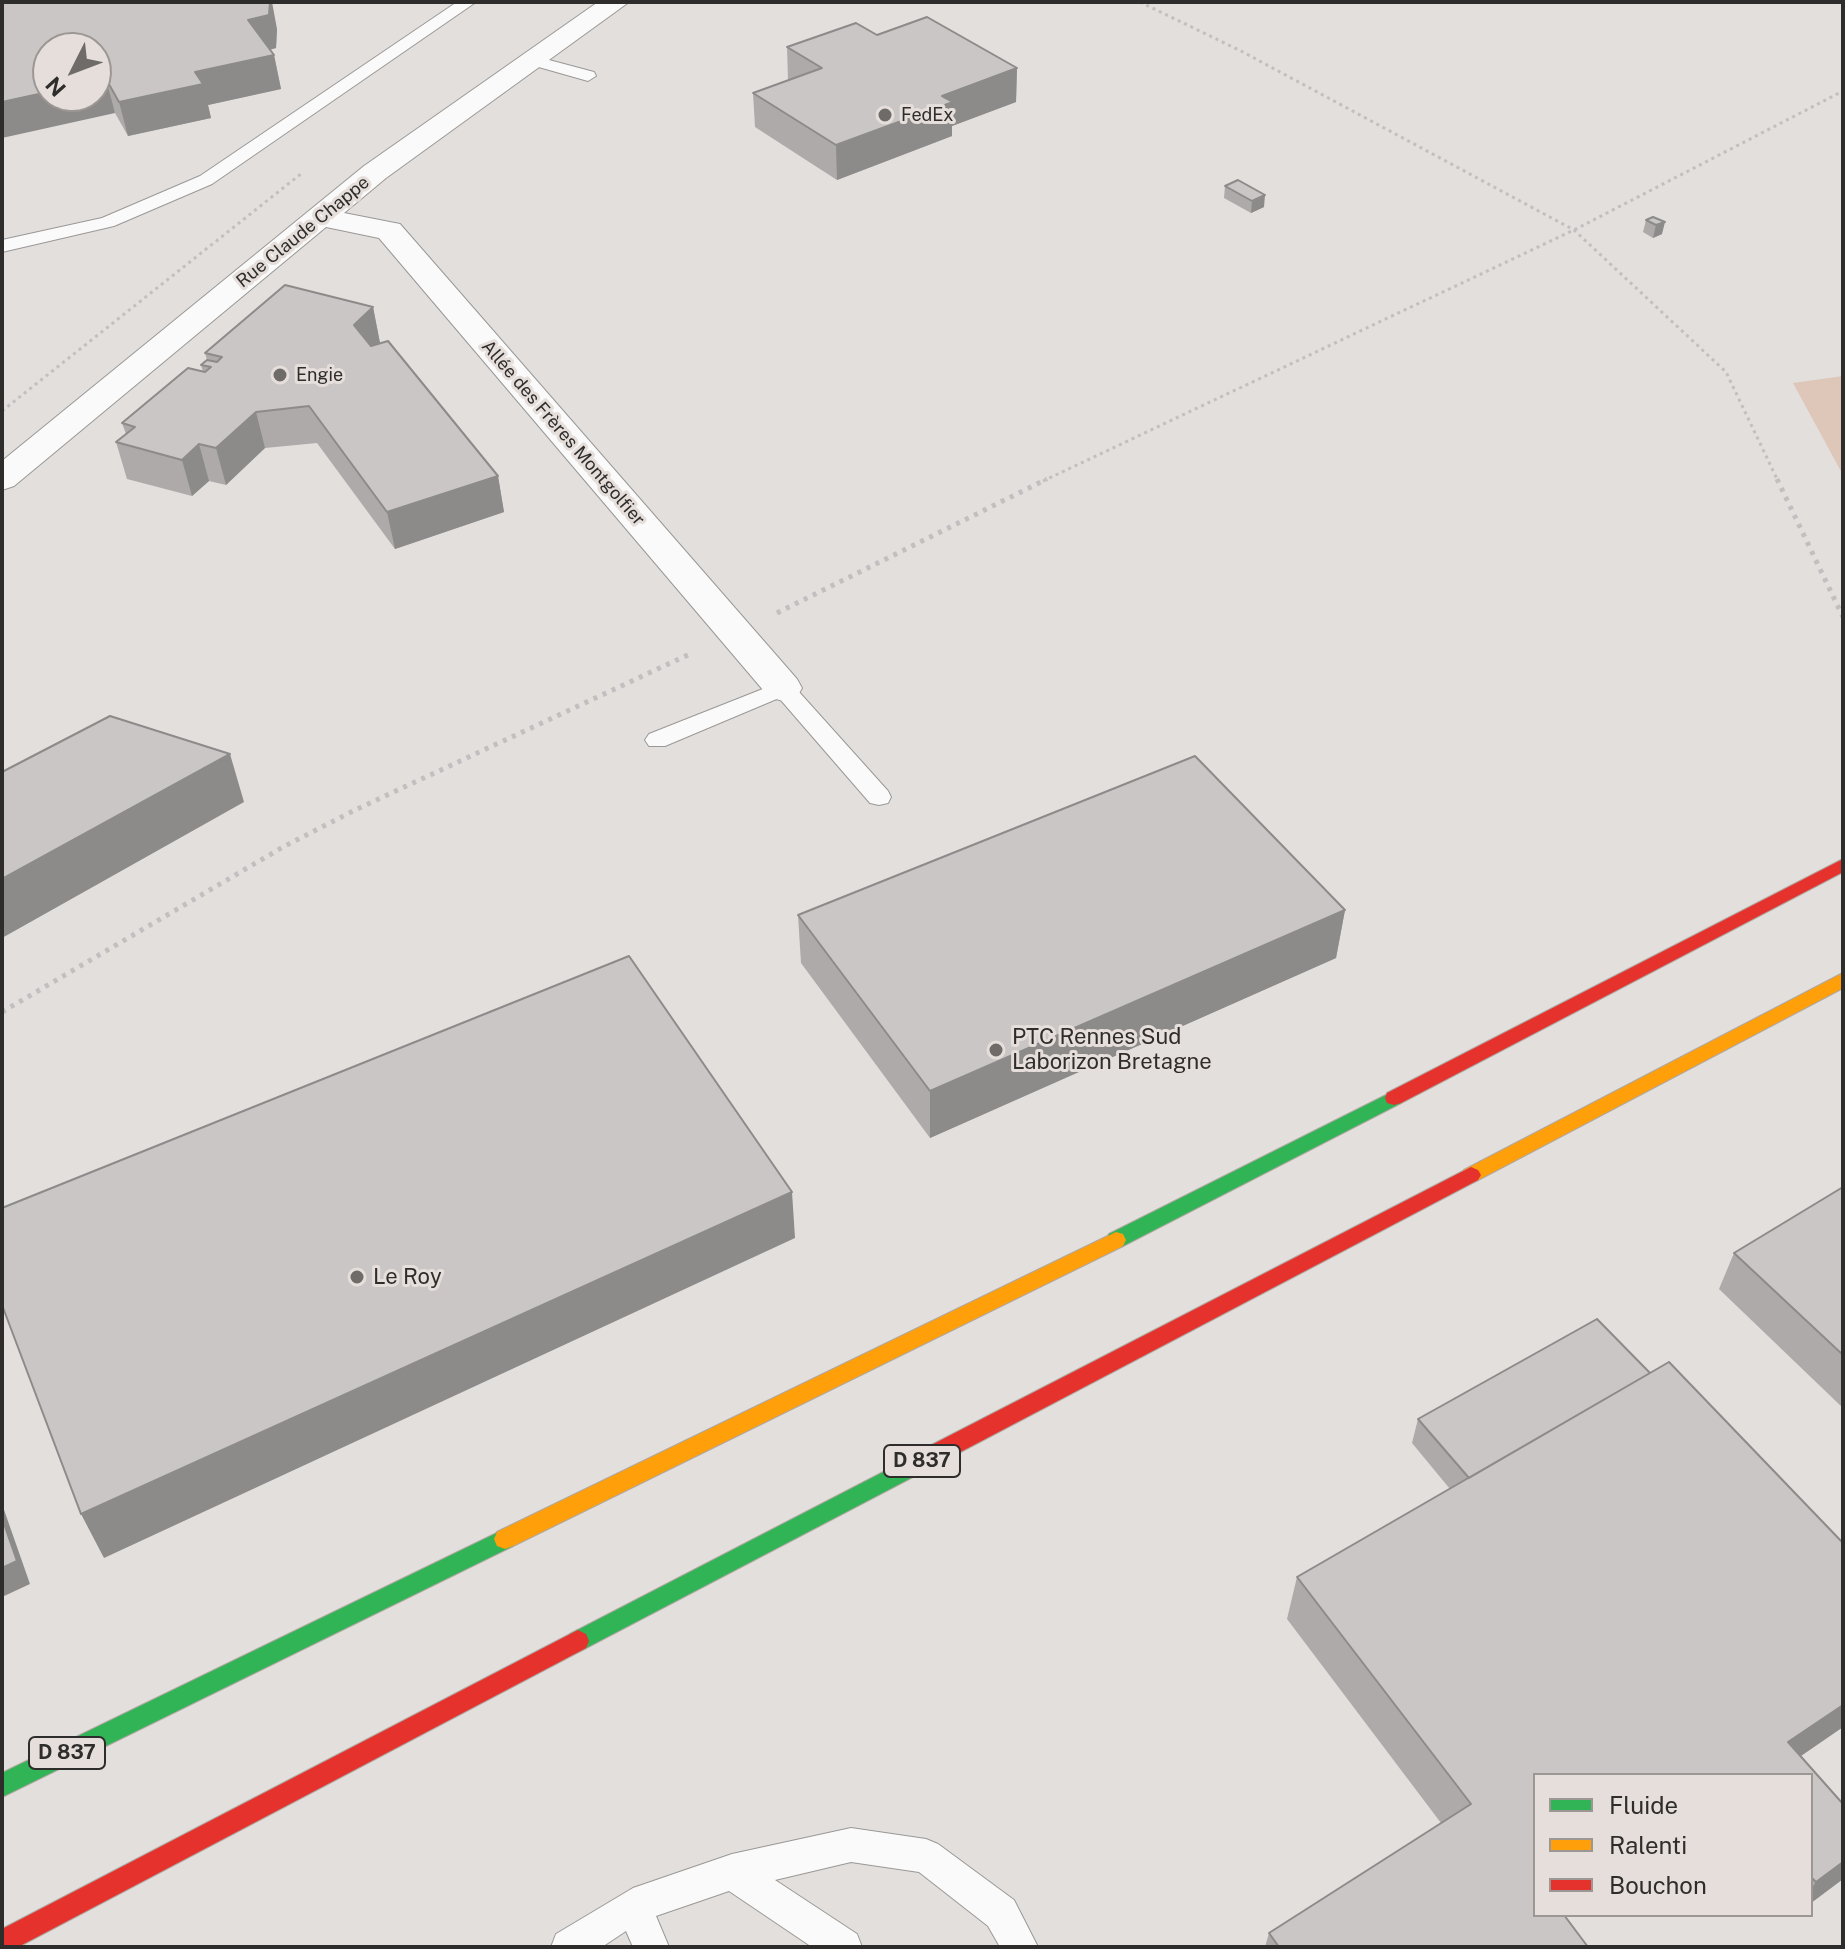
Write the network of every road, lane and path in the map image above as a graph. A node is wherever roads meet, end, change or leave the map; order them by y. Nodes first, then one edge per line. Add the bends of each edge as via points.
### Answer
1 (468, 2) edge
2 (616, 2) edge
3 (1140, 2) edge
4 (534, 61) junction
5 (588, 76) dead end
6 (1843, 91) edge
7 (320, 217) junction
8 (1574, 230) junction
9 (2, 246) edge
10 (2, 479) edge
11 (1843, 617) edge
12 (783, 688) junction
13 (657, 740) dead end
14 (879, 797) dead end
15 (1843, 865) edge
16 (1843, 980) edge
17 (2, 1785) edge
18 (732, 1872) junction
19 (633, 1906) junction
20 (2, 1942) edge
21 (569, 1947) edge
22 (651, 1947) edge
23 (844, 1947) edge
24 (1020, 1947) edge

1 - 9 lane via 206,180 108,222
2 - 4 street, Rue Claude Chappe
3 - 8 path
4 - 5 lane
4 - 7 street, Rue Claude Chappe
6 - 8 path
7 - 10 street, Rue Claude Chappe
7 - 12 street, Allée des Frères Montgolfier via 389,231
8 - 11 path via 1726,372
12 - 13 lane
12 - 14 lane
15 - 17 main road, D 837 via 1201,1198
16 - 20 main road, D 837
18 - 19 lane
18 - 23 lane
18 - 24 lane via 851,1845 926,1856 1001,1913
19 - 21 lane
19 - 22 lane

